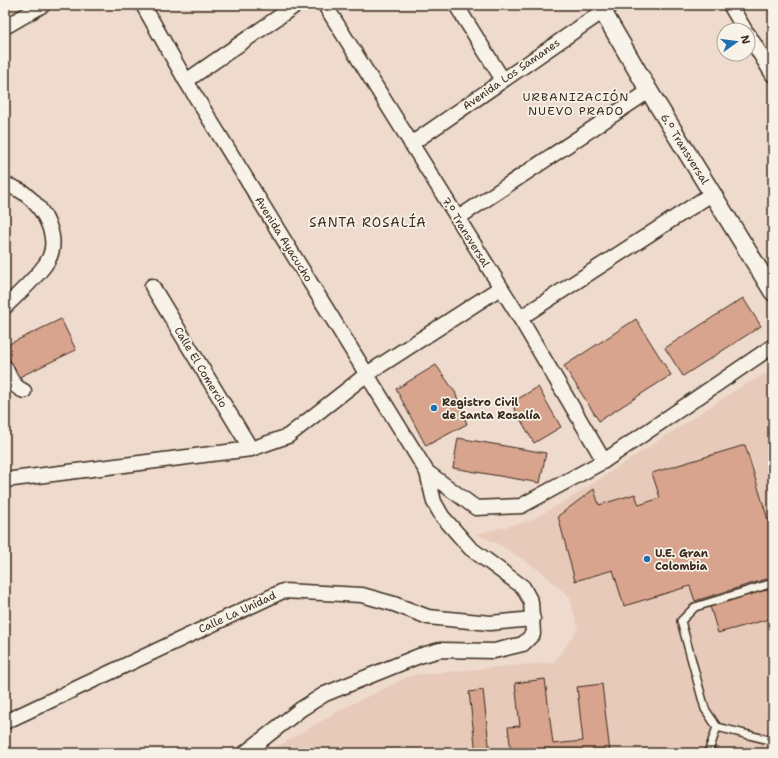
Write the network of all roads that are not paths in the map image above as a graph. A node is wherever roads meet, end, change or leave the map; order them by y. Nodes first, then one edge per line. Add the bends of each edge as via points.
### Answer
1 (43, 5) edge
2 (143, 5) edge
3 (296, 5) edge
4 (325, 5) edge
5 (456, 5) edge
6 (730, 5) edge
7 (604, 7) edge
8 (740, 22) edge
9 (5, 27) edge
10 (756, 47) edge
11 (773, 75) edge
12 (503, 80) junction
13 (186, 81) junction
14 (649, 91) junction
15 (411, 144) junction
16 (5, 184) edge
17 (713, 193) junction
18 (458, 218) junction
19 (152, 286) dead end
20 (500, 288) junction
21 (773, 292) edge
22 (5, 307) edge
23 (520, 318) junction
24 (773, 346) edge
25 (5, 367) edge
26 (367, 374) junction
27 (24, 390) dead end
28 (251, 449) junction
29 (604, 461) junction
30 (427, 472) junction
31 (5, 480) edge
32 (773, 583) edge
33 (533, 619) junction
34 (5, 722) edge
35 (717, 727) junction
36 (773, 741) edge
37 (245, 753) edge
38 (708, 753) edge

1 - 9 street
2 - 13 street, Avenida Ayacucho
3 - 13 street
4 - 15 street, 7.° Transversal
5 - 12 street
6 - 8 street
7 - 12 street, Avenida Los Samanes
7 - 14 street, 6.° Transversal
10 - 11 street
12 - 15 street, Avenida Los Samanes
13 - 26 street, Avenida Ayacucho
14 - 17 street, 6.° Transversal
14 - 18 street
15 - 18 street, 7.° Transversal
16 - 22 street via 24,192 39,208 51,229 53,247 46,265
17 - 21 street, 6.° Transversal
17 - 23 street
18 - 20 street, 7.° Transversal
19 - 28 street, Calle El Comercio
20 - 23 street, 7.° Transversal
20 - 26 street
23 - 29 street, 7.° Transversal
24 - 29 street
25 - 27 street via 17,388
26 - 28 street via 288,436
26 - 30 street, Avenida Ayacucho
28 - 31 street
29 - 30 street via 521,506 476,508
30 - 33 street via 434,502 442,516 470,548 523,587 531,602
32 - 35 lane via 695,607 681,621 706,709
33 - 34 street, Calle La Unidad via 490,623 428,617 362,595 284,591
33 - 37 street via 533,634 523,644 494,651 440,650 325,694
35 - 36 lane
35 - 38 lane

